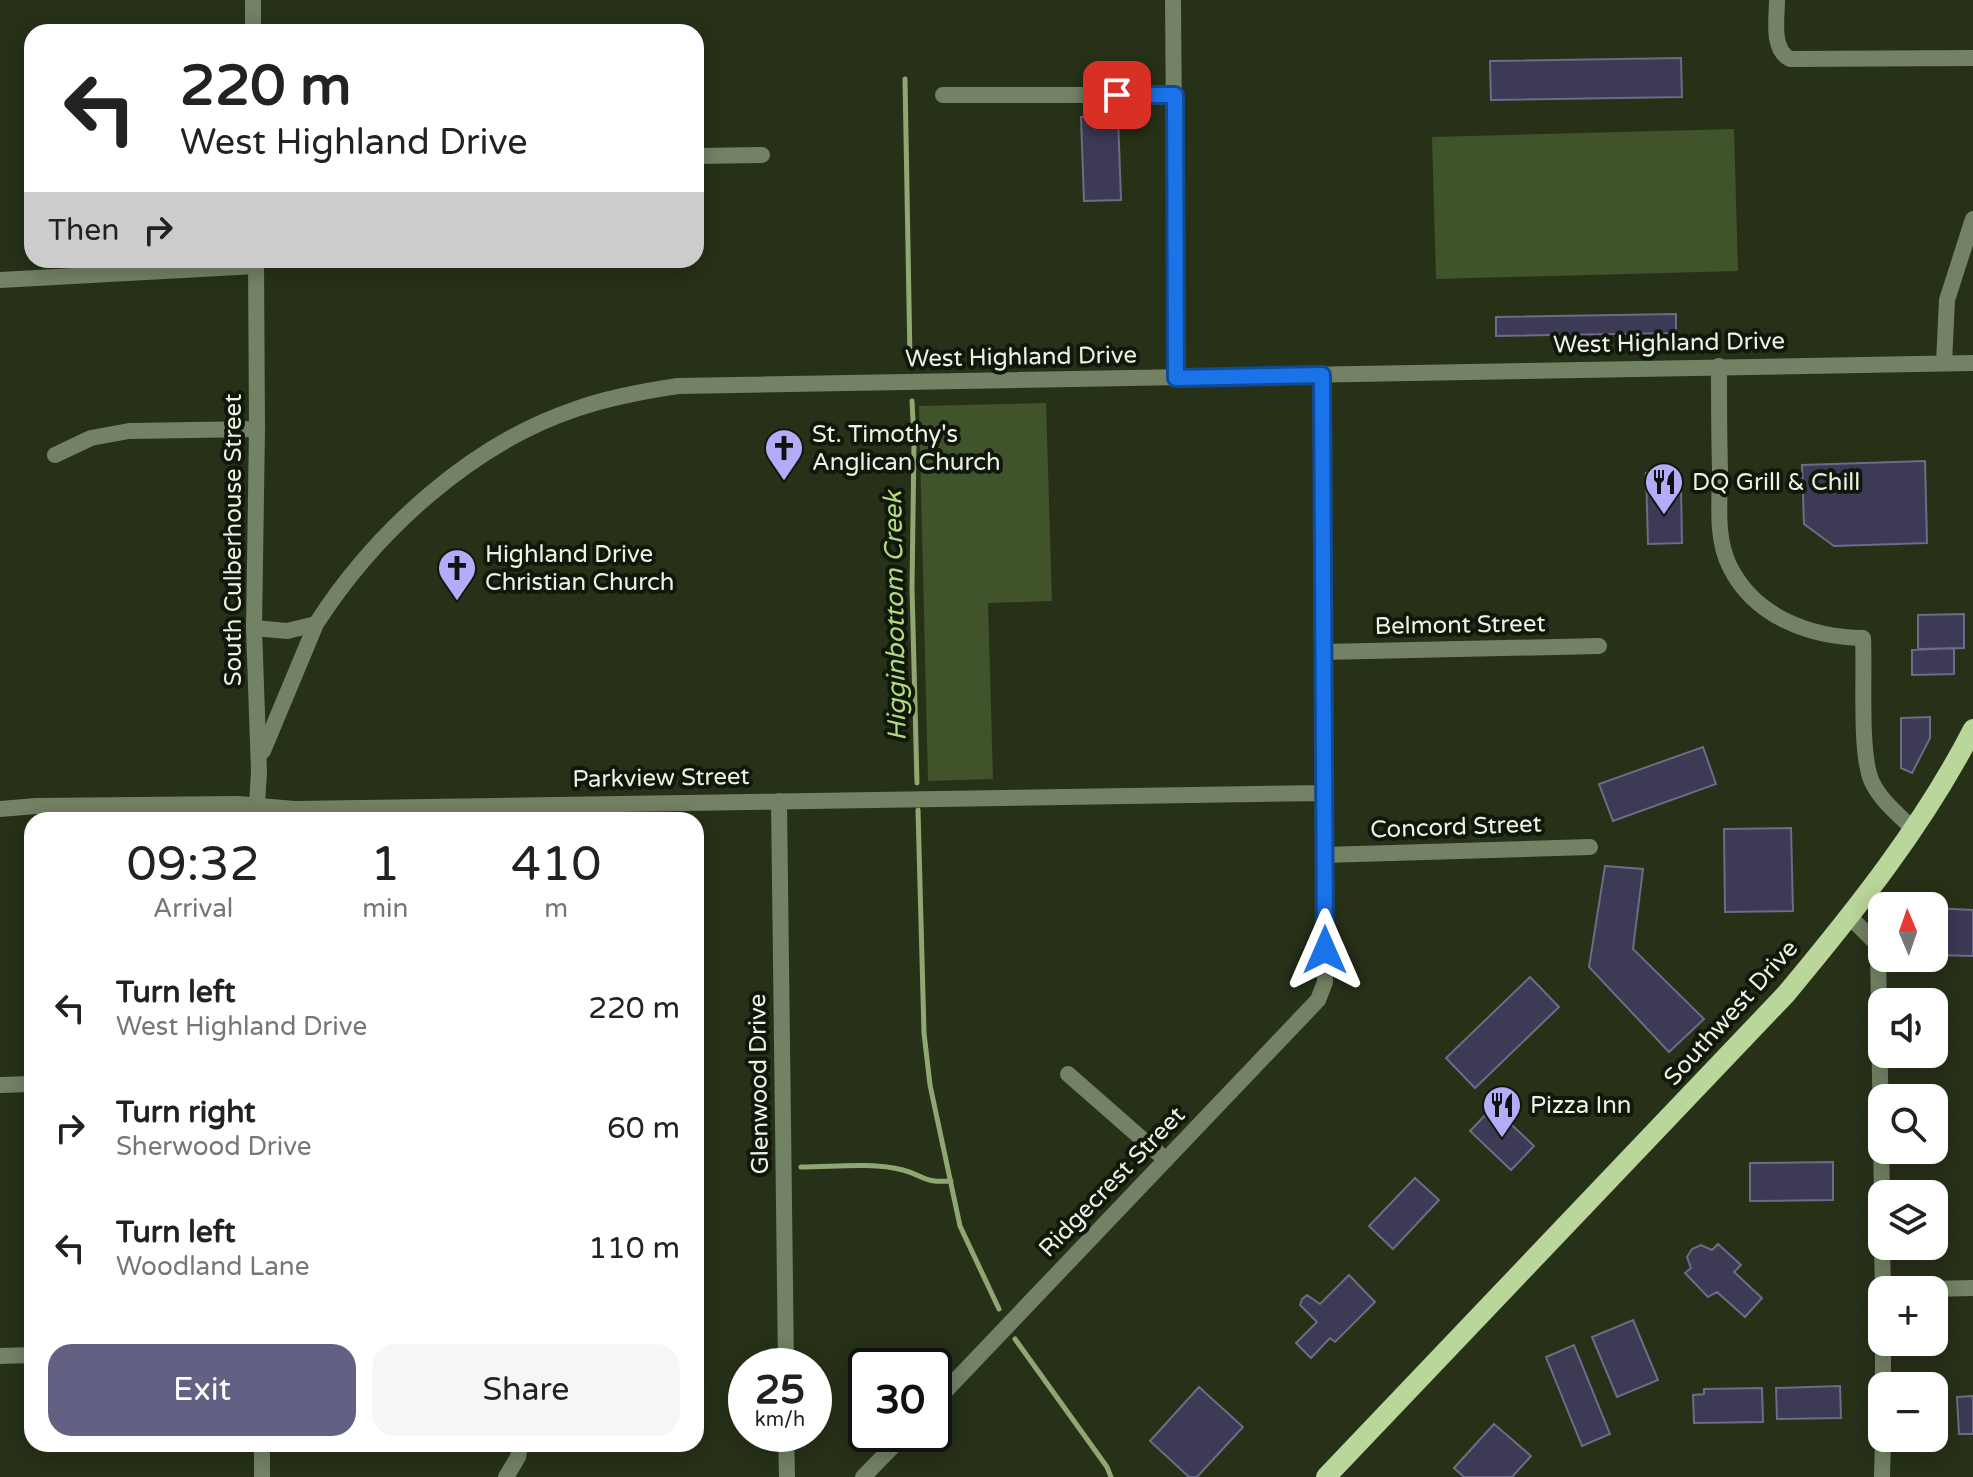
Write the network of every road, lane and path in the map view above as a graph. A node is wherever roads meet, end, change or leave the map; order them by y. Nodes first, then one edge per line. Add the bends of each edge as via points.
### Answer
1 (253, 0) edge
2 (1173, 0) edge
3 (1777, 0) edge
4 (253, 24) edge
5 (1973, 58) edge
6 (943, 95) dead end
7 (1175, 95) junction
8 (762, 155) dead end
9 (704, 156) edge
10 (1973, 219) edge
11 (181, 268) edge
12 (256, 268) edge
13 (0, 280) edge
14 (1944, 363) junction
15 (1973, 363) edge
16 (1719, 366) junction
17 (1322, 375) junction
18 (1176, 378) junction
19 (257, 429) junction
20 (55, 455) dead end
21 (316, 624) junction
22 (254, 628) junction
23 (1599, 646) dead end
24 (1323, 652) junction
25 (1973, 729) edge
26 (259, 760) junction
27 (1324, 793) junction
28 (779, 801) junction
29 (0, 809) edge
30 (256, 812) edge
31 (521, 812) edge
32 (1913, 829) junction
33 (1590, 847) dead end
34 (1324, 855) junction
35 (1850, 917) junction
36 (1068, 1074) dead end
37 (24, 1084) edge
38 (0, 1085) edge
39 (1166, 1160) junction
40 (1882, 1180) edge
41 (1973, 1288) edge
42 (1948, 1289) edge
43 (786, 1348) edge
44 (24, 1355) edge
45 (0, 1356) edge
46 (952, 1384) edge
47 (262, 1452) edge
48 (519, 1452) edge
49 (786, 1452) edge
50 (887, 1452) edge
51 (1883, 1452) edge
52 (262, 1477) edge
53 (506, 1477) edge
54 (787, 1477) edge
55 (863, 1477) edge
56 (1326, 1477) edge
57 (1882, 1477) edge

1 - 4 street
2 - 7 street
3 - 5 street via 1777,40 1790,59
6 - 7 street
7 - 18 street
8 - 9 street
10 - 14 street via 1947,300
11 - 13 street
12 - 19 street, South Culberhouse Street
14 - 15 street, West Highland Drive
14 - 16 street, West Highland Drive
16 - 17 street, West Highland Drive
16 - 32 street via 1721,538 1729,566 1774,617 1808,630 1863,638 1870,780
17 - 18 street, West Highland Drive
17 - 24 street
18 - 21 street, West Highland Drive via 678,386 600,401 515,436 438,487 385,537
19 - 20 street via 129,431 80,442
19 - 22 street, South Culberhouse Street
21 - 22 street via 287,631
21 - 26 street, West Highland Drive
22 - 26 street, South Culberhouse Street
23 - 24 street, Belmont Street
24 - 27 street
25 - 32 main road, Southwest Drive
26 - 30 street, South Culberhouse Street
27 - 28 street, Parkview Street
27 - 34 street
28 - 31 street, Parkview Street
28 - 43 street, Glenwood Drive
29 - 30 street, Parkview Street
30 - 31 street, Parkview Street
32 - 35 main road, Southwest Drive
33 - 34 street, Concord Street
34 - 39 street, Ridgecrest Street via 1325,982 1318,1000
35 - 40 street via 1878,949
35 - 56 main road, Southwest Drive via 1734,1050
36 - 39 street
37 - 38 street
39 - 46 street, Ridgecrest Street
41 - 42 street
44 - 45 street
47 - 52 street
48 - 53 street
49 - 54 street
50 - 55 street
51 - 57 street

